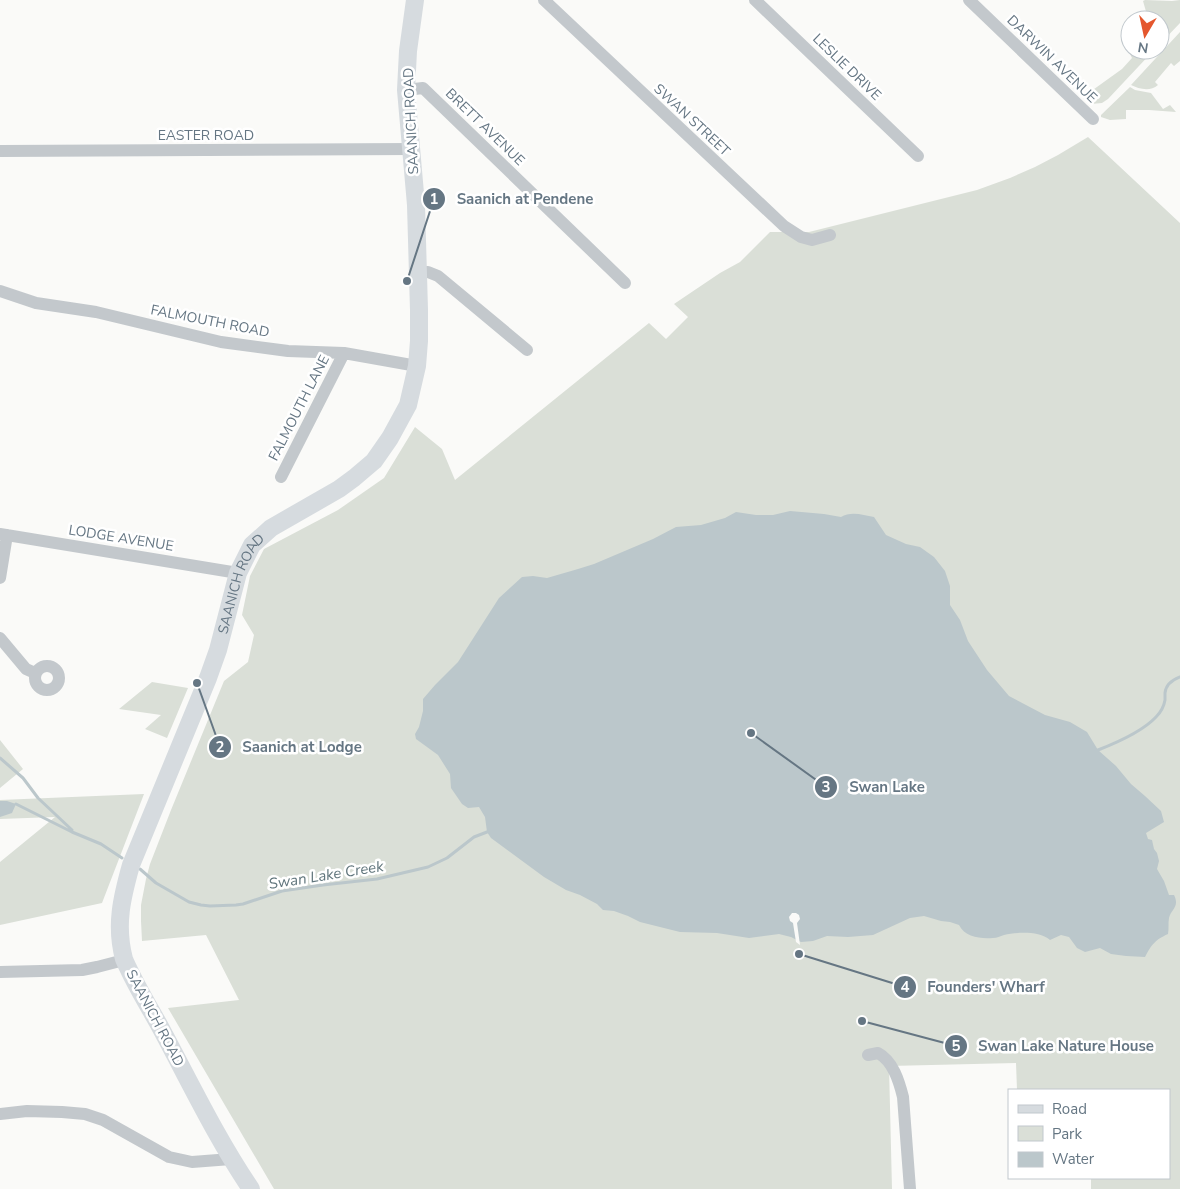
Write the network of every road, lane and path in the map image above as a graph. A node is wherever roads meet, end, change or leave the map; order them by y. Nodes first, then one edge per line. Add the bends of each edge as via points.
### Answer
1 (415, 0) edge
2 (544, 0) edge
3 (755, 0) edge
4 (969, 0) edge
5 (406, 90) junction
6 (1093, 119) dead end
7 (412, 149) junction
8 (0, 151) edge
9 (918, 156) dead end
10 (830, 235) dead end
11 (419, 272) junction
12 (626, 283) dead end
13 (0, 291) edge
14 (527, 350) dead end
15 (344, 353) junction
16 (416, 366) junction
17 (281, 477) dead end
18 (3, 535) edge
19 (238, 573) junction
20 (0, 578) edge
21 (0, 638) edge
22 (35, 673) dead end
23 (124, 960) junction
24 (0, 972) edge
25 (868, 1055) dead end
26 (0, 1114) edge
27 (231, 1159) junction
28 (251, 1189) edge
29 (910, 1189) edge

1 - 5 main road, SAANICH ROAD
2 - 10 street, SWAN STREET via 784,226 812,240
3 - 9 street, LESLIE DRIVE
4 - 6 street, DARWIN AVENUE
5 - 7 main road, SAANICH ROAD
5 - 12 street, BRETT AVENUE via 423,88
7 - 8 street, EASTER ROAD
7 - 11 main road, SAANICH ROAD
11 - 14 street via 438,276
11 - 16 main road, SAANICH ROAD
13 - 15 street, FALMOUTH ROAD via 36,303 96,312 221,342 288,351
15 - 16 street, FALMOUTH ROAD
15 - 17 street, FALMOUTH LANE
16 - 19 main road, SAANICH ROAD via 408,405 374,461 339,489 270,528 252,545
18 - 19 street, LODGE AVENUE
18 - 20 street
19 - 23 main road, SAANICH ROAD via 208,678 131,865 120,914
21 - 22 street via 26,669
23 - 24 street via 82,970
23 - 27 main road, SAANICH ROAD
25 - 29 street via 878,1053 884,1056 900,1084
26 - 27 street via 26,1111 85,1114 103,1120 169,1157 192,1162
27 - 28 main road, SAANICH ROAD

